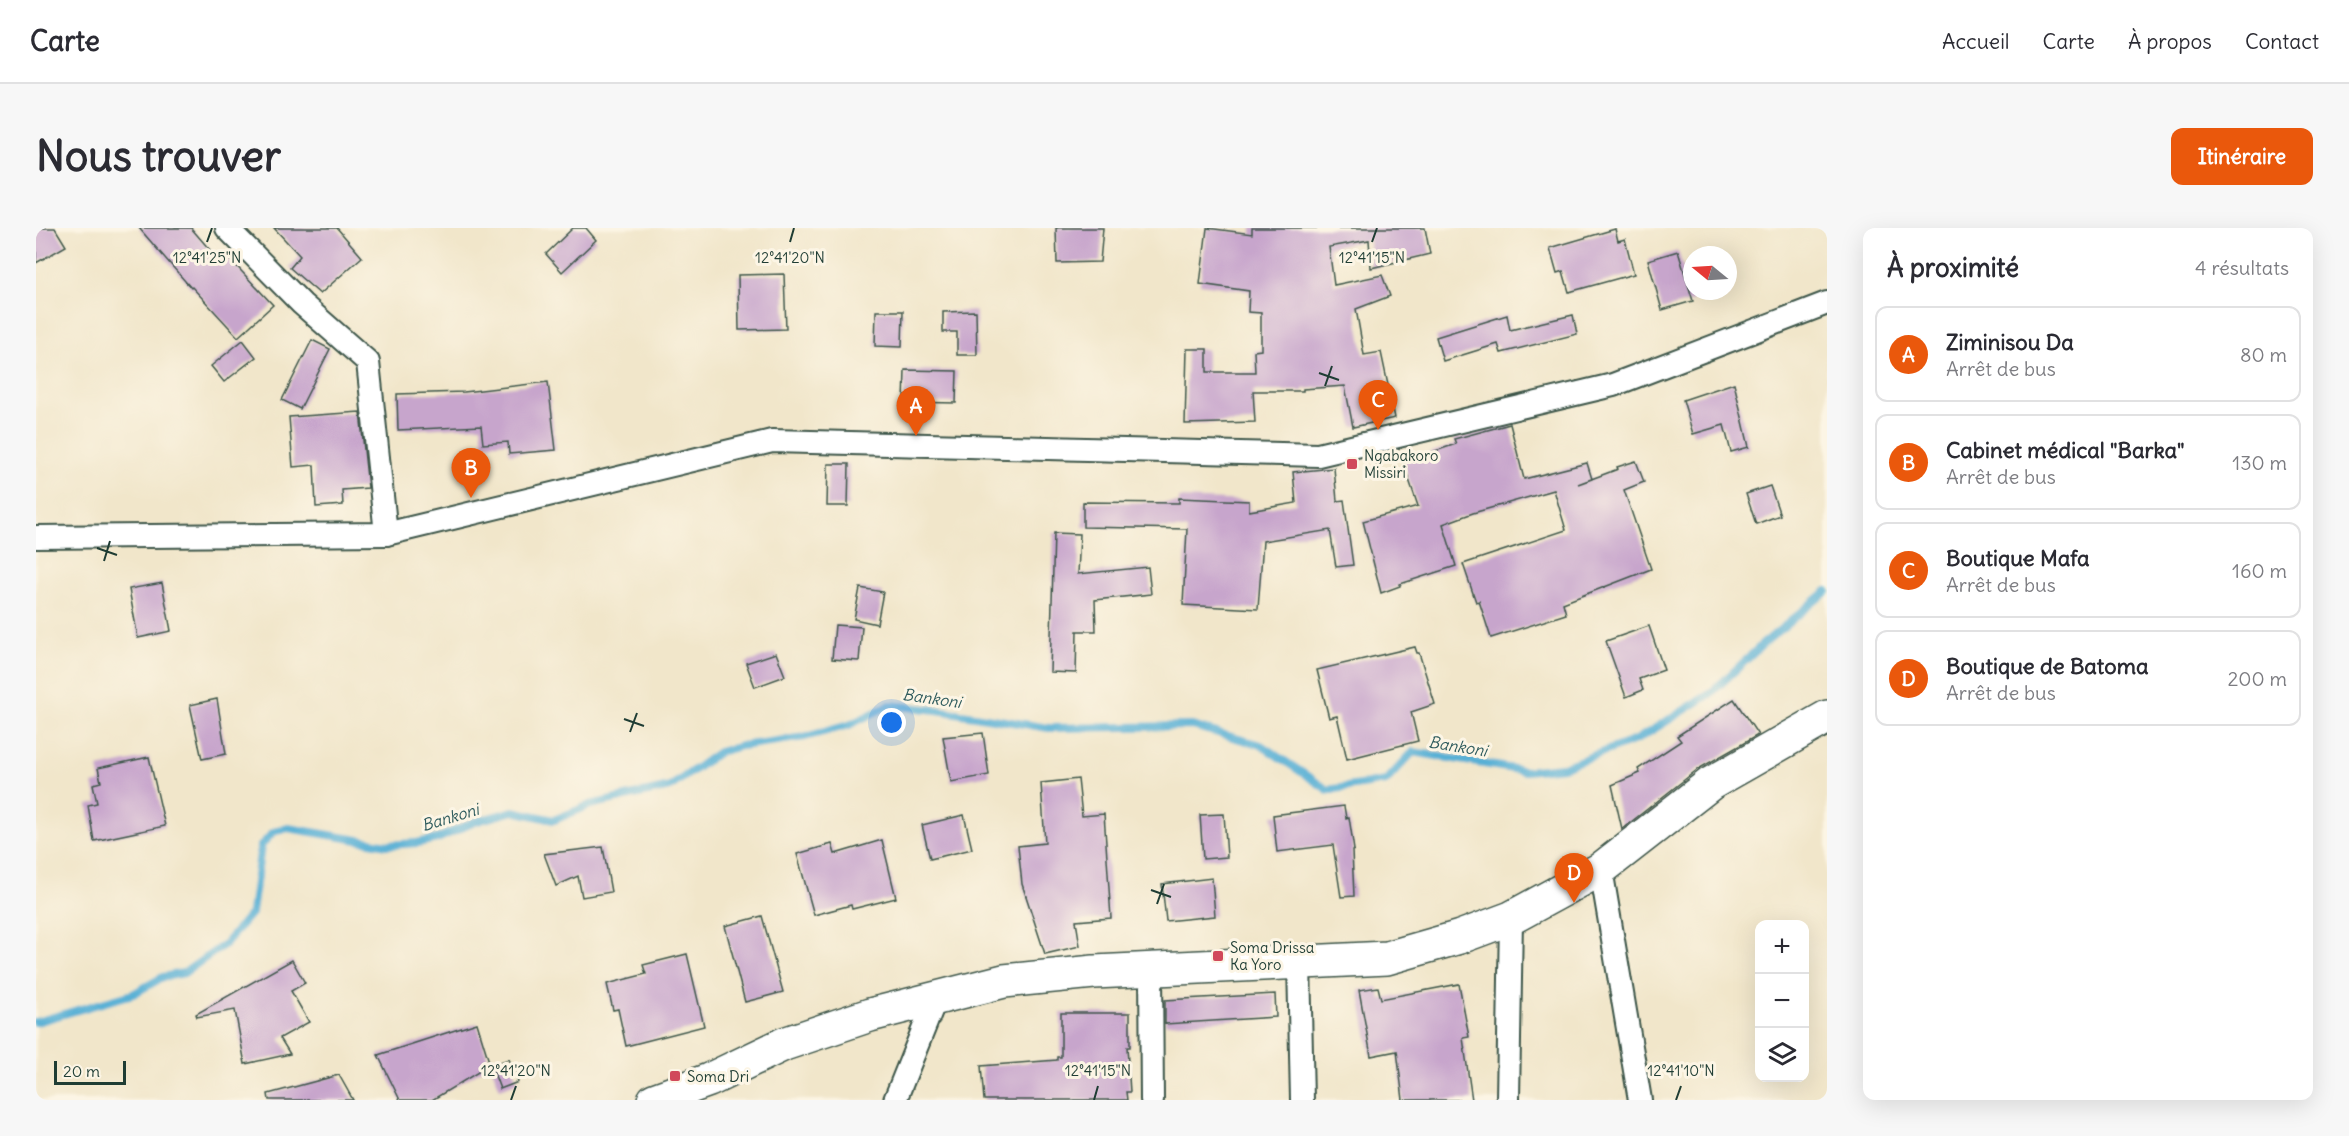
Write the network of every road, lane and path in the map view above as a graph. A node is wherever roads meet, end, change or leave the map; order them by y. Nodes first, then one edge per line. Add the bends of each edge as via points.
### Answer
1 (227, 228) edge
2 (1827, 303) edge
3 (386, 534) junction
4 (36, 537) edge
5 (1827, 717) edge
6 (1601, 869) junction
7 (1511, 918) junction
8 (1299, 962) junction
9 (1151, 969) junction
10 (936, 998) junction
11 (654, 1100) edge
12 (895, 1100) edge
13 (1152, 1100) edge
14 (1302, 1100) edge
15 (1508, 1100) edge
16 (1640, 1100) edge

1 - 3 street via 302,304 368,362
2 - 3 street via 1613,385 1318,455 772,441
3 - 4 street
5 - 6 street via 1710,784
6 - 7 street
6 - 16 street
7 - 8 street via 1387,958
7 - 15 street
8 - 9 street
8 - 14 street
9 - 10 street via 1004,981
9 - 13 street
10 - 11 street via 784,1044 709,1080
10 - 12 street

